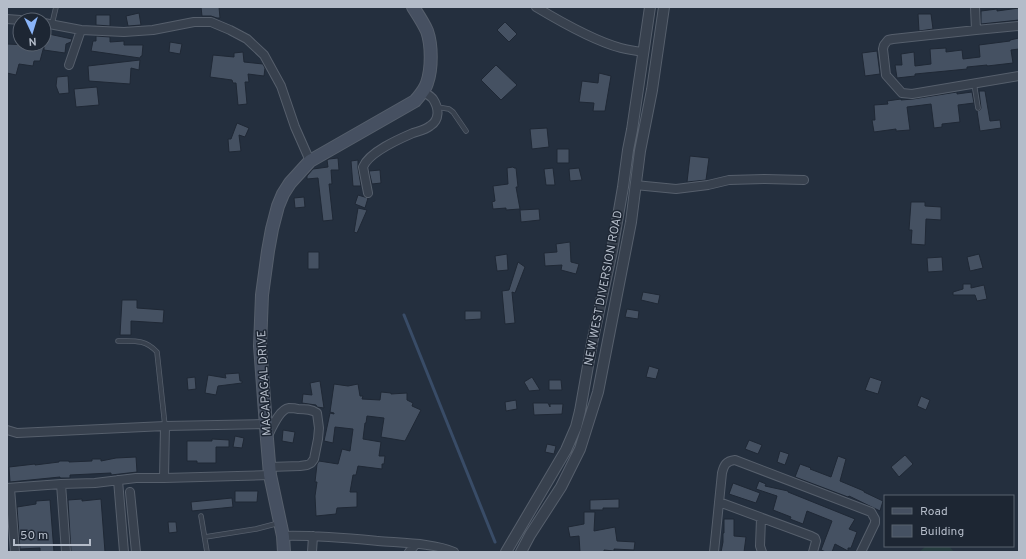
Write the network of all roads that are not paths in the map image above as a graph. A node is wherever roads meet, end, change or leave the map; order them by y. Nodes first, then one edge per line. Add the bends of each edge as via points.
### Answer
1 (413, 7) edge
2 (536, 7) edge
3 (650, 7) edge
4 (664, 7) edge
5 (975, 7) edge
6 (52, 25) edge
7 (1019, 26) edge
8 (81, 30) junction
9 (976, 30) junction
10 (643, 52) junction
11 (68, 65) dead end
12 (1019, 76) edge
13 (974, 83) junction
14 (423, 91) junction
15 (436, 107) junction
16 (978, 108) dead end
17 (466, 131) dead end
18 (310, 160) junction
19 (804, 180) dead end
20 (635, 185) junction
21 (368, 193) dead end
22 (118, 341) dead end
23 (266, 424) junction
24 (165, 426) junction
25 (7, 430) edge
26 (267, 439) junction
27 (270, 471) junction
28 (164, 478) junction
29 (118, 480) junction
30 (61, 484) junction
31 (9, 488) edge
32 (130, 492) dead end
33 (719, 502) junction
34 (201, 516) dead end
35 (761, 518) junction
36 (279, 523) junction
37 (205, 536) junction
38 (283, 536) junction
39 (313, 536) junction
40 (416, 544) junction
41 (15, 552) edge
42 (66, 552) edge
43 (124, 552) edge
44 (136, 552) edge
45 (207, 552) edge
46 (284, 552) edge
47 (312, 552) edge
48 (409, 552) edge
49 (454, 552) edge
50 (506, 552) edge
51 (521, 552) edge
52 (714, 552) edge
53 (762, 552) edge
54 (812, 552) edge
55 (861, 552) edge

1 - 14 main road, MACAPAGAL DRIVE via 430,43 430,67
2 - 10 street via 592,37 621,48
3 - 10 street, NEW WEST DIVERSION ROAD
4 - 20 street, NEW WEST DIVERSION ROAD
5 - 9 street
6 - 8 street
7 - 9 street
8 - 11 street
8 - 18 street via 124,32 211,22 246,39 264,55 281,86
9 - 13 street via 888,40 883,49 886,76 902,93 912,94
10 - 50 street, NEW WEST DIVERSION ROAD via 617,221 576,427 566,450
12 - 13 street
13 - 16 lane
14 - 15 street via 432,98
14 - 18 main road, MACAPAGAL DRIVE via 415,101
15 - 17 lane via 453,112
15 - 21 street via 438,116 430,127 396,140 368,158 363,167
18 - 23 main road, MACAPAGAL DRIVE via 283,194 268,251 262,295 260,346
19 - 20 street via 729,180 676,189
20 - 51 street, NEW WEST DIVERSION ROAD via 626,253 598,392 580,449 561,487
22 - 24 lane via 145,343 157,352
23 - 24 street
23 - 26 main road, MACAPAGAL DRIVE
24 - 25 street via 17,433
24 - 28 street
26 - 27 main road, MACAPAGAL DRIVE
26 - 27 street via 283,410 307,409 317,413 318,439 311,463
27 - 28 street
27 - 36 main road, MACAPAGAL DRIVE
28 - 29 street
29 - 30 street
29 - 43 street
30 - 31 street
30 - 42 street
31 - 41 street
32 - 44 street
33 - 35 street
33 - 52 street
33 - 55 street via 726,463 739,461 871,512 875,523
34 - 37 lane
35 - 53 street
35 - 54 street via 815,538
36 - 37 lane
36 - 38 main road, MACAPAGAL DRIVE
37 - 45 lane
38 - 39 street
38 - 46 main road, MACAPAGAL DRIVE
39 - 40 street
39 - 47 street
40 - 48 street
40 - 49 street

